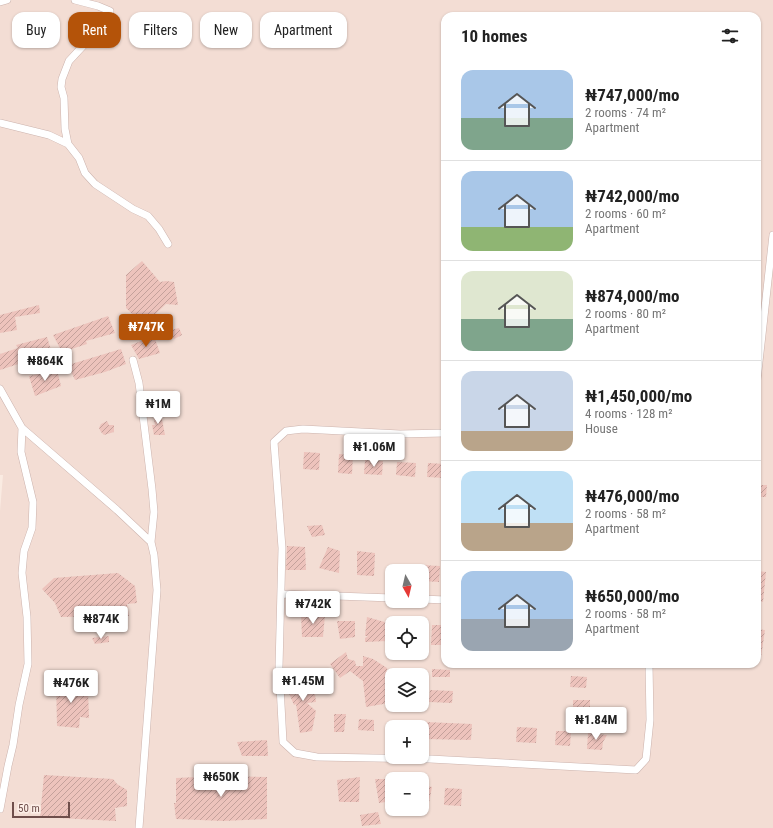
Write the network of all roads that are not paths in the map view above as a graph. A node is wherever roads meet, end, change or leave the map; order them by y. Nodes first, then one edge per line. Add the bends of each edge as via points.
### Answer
1 (7, 0) edge
2 (75, 0) edge
3 (0, 2) edge
4 (0, 123) edge
5 (68, 144) junction
6 (773, 235) edge
7 (168, 244) dead end
8 (761, 344) edge
9 (133, 360) dead end
10 (0, 390) edge
11 (22, 428) junction
12 (441, 433) edge
13 (151, 542) junction
14 (281, 594) junction
15 (385, 598) edge
16 (429, 599) edge
17 (441, 600) edge
18 (649, 668) edge
19 (0, 809) edge
20 (139, 828) edge

1 - 3 street
2 - 5 street via 110,11 108,20 69,61 62,79
4 - 5 street via 49,135
5 - 7 street via 79,158 85,174 95,184 148,216
6 - 8 street
9 - 13 street via 139,383 152,489 154,512
10 - 11 street
11 - 13 street
11 - 19 street via 22,452 33,502 32,528 24,551 22,573 27,617 28,664
12 - 14 street via 400,434 303,428 286,431 274,442 282,548
13 - 20 street via 157,590
14 - 15 street
14 - 18 street via 279,667 283,742 295,754 636,770 646,759 650,720
16 - 17 street

